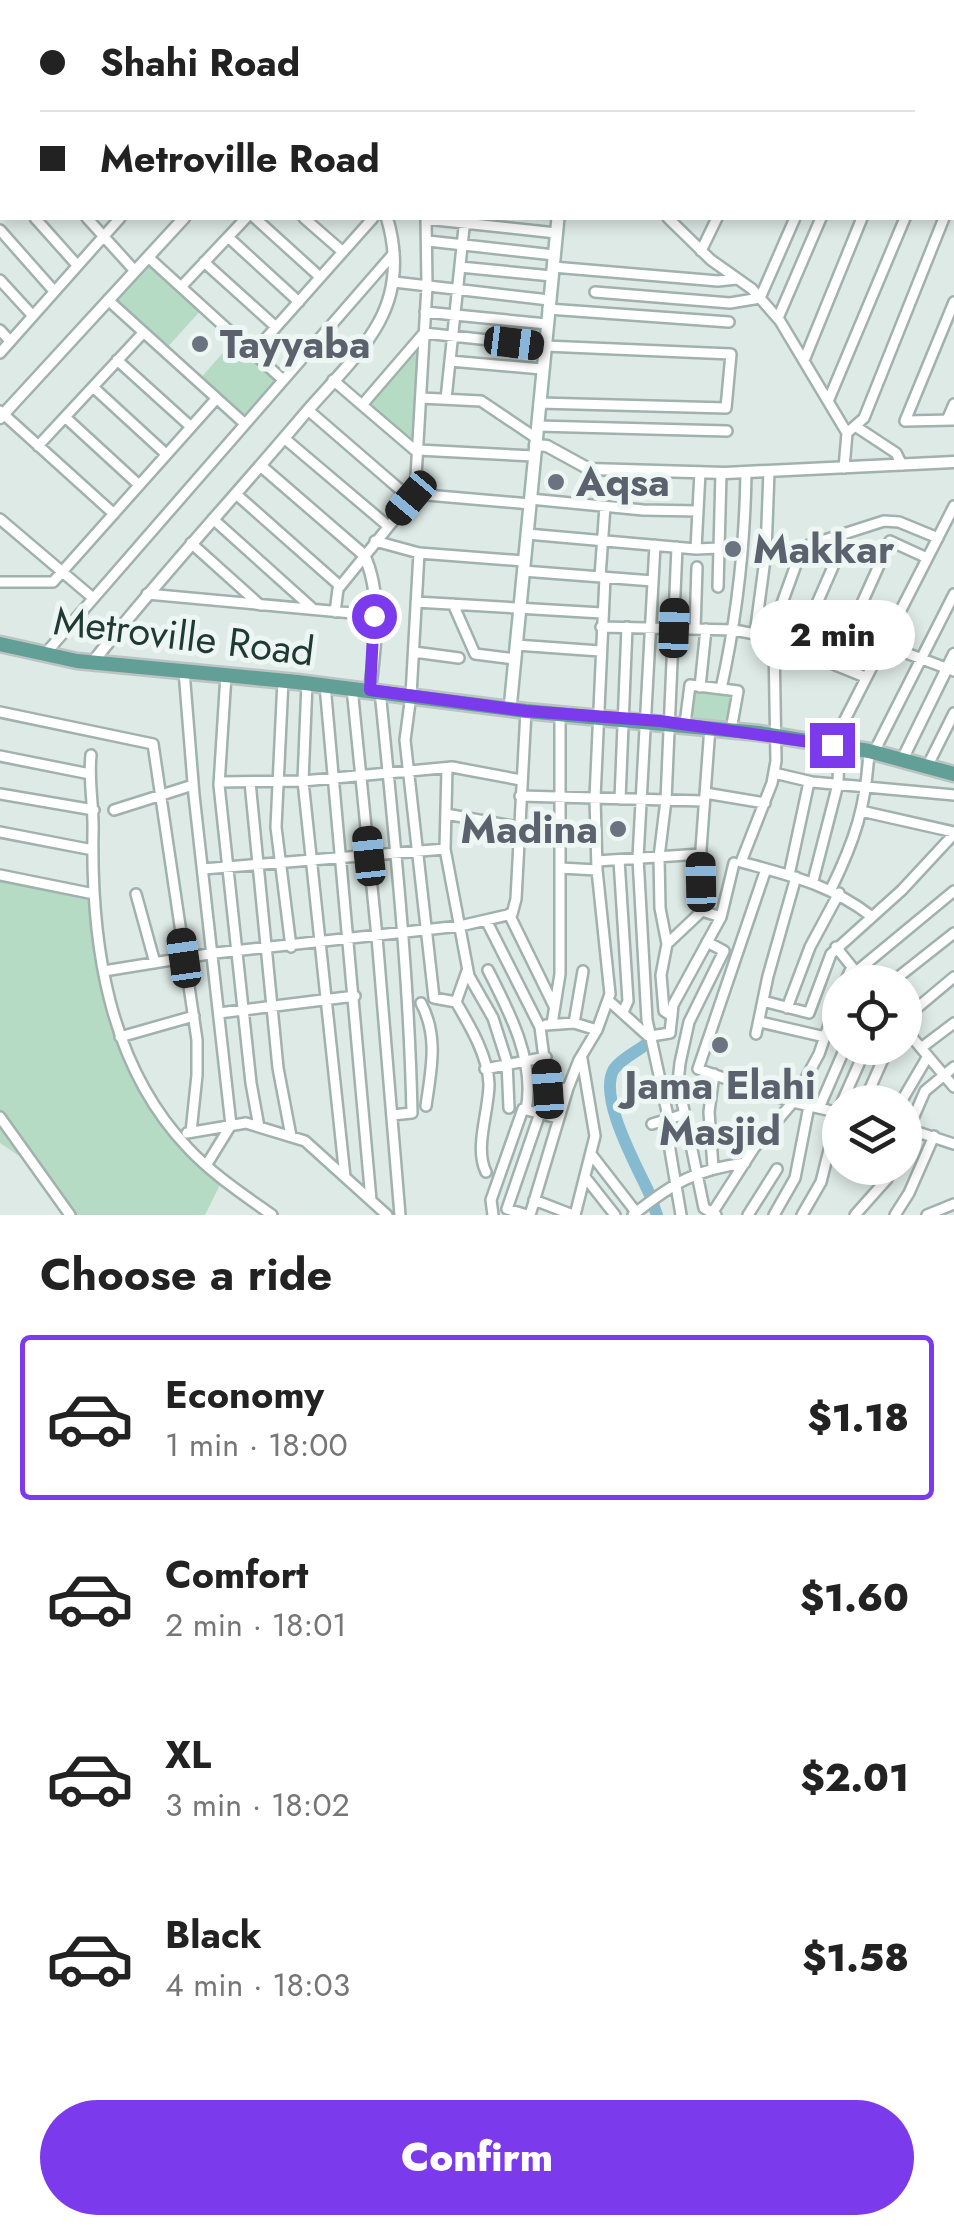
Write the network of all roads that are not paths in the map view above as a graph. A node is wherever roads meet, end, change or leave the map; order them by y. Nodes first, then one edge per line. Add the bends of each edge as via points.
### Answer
1 (37, 220) edge
2 (88, 220) edge
3 (118, 220) edge
4 (179, 220) edge
5 (244, 220) edge
6 (258, 220) edge
7 (306, 220) edge
8 (371, 220) edge
9 (387, 220) edge
10 (426, 220) edge
11 (464, 220) edge
12 (558, 220) edge
13 (670, 220) edge
14 (715, 220) edge
15 (794, 220) edge
16 (819, 220) edge
17 (861, 220) edge
18 (904, 220) edge
19 (943, 220) edge
20 (0, 228) edge
21 (556, 233) junction
22 (103, 236) junction
23 (228, 237) junction
24 (428, 241) junction
25 (462, 246) junction
26 (702, 251) junction
27 (343, 252) junction
28 (394, 253) junction
29 (148, 257) junction
30 (204, 262) junction
31 (77, 265) junction
32 (553, 266) junction
33 (460, 267) junction
34 (135, 271) junction
35 (320, 277) junction
36 (737, 279) junction
37 (0, 280) edge
38 (394, 282) junction
39 (427, 286) junction
40 (181, 287) junction
41 (457, 289) junction
42 (54, 291) junction
43 (595, 292) dead end
44 (760, 298) junction
45 (108, 300) junction
46 (299, 302) junction
47 (954, 302) edge
48 (549, 304) junction
49 (425, 312) junction
50 (456, 315) junction
51 (33, 316) junction
52 (778, 318) junction
53 (728, 322) dead end
54 (547, 324) junction
55 (276, 327) junction
56 (0, 330) edge
57 (144, 333) junction
58 (424, 333) junction
59 (454, 336) junction
60 (10, 342) junction
61 (544, 346) junction
62 (0, 353) edge
63 (253, 354) junction
64 (805, 358) junction
65 (117, 360) junction
66 (450, 361) junction
67 (542, 369) junction
68 (282, 380) junction
69 (333, 380) junction
70 (93, 387) junction
71 (420, 398) junction
72 (216, 399) junction
73 (446, 399) junction
74 (828, 400) junction
75 (539, 403) junction
76 (954, 404) edge
77 (362, 405) junction
78 (308, 410) junction
79 (1, 414) edge
80 (65, 417) junction
81 (951, 420) edge
82 (244, 424) junction
83 (190, 426) junction
84 (852, 429) junction
85 (726, 430) dead end
86 (284, 438) junction
87 (536, 441) junction
88 (38, 446) junction
89 (418, 451) junction
90 (166, 454) junction
91 (954, 462) edge
92 (902, 465) junction
93 (261, 466) junction
94 (844, 468) junction
95 (700, 472) junction
96 (746, 472) junction
97 (769, 472) junction
98 (721, 473) junction
99 (139, 485) junction
100 (236, 494) junction
101 (413, 496) junction
102 (530, 501) junction
103 (605, 506) junction
104 (954, 506) edge
105 (698, 511) junction
106 (114, 514) junction
107 (0, 519) edge
108 (214, 519) junction
109 (388, 526) junction
110 (527, 534) junction
111 (841, 535) junction
112 (938, 538) junction
113 (375, 541) junction
114 (602, 542) junction
115 (191, 544) junction
116 (655, 545) junction
117 (677, 547) junction
118 (719, 548) junction
119 (806, 548) junction
120 (696, 549) junction
121 (419, 553) junction
122 (364, 555) junction
123 (927, 558) junction
124 (836, 560) junction
125 (524, 566) junction
126 (697, 567) dead end
127 (62, 572) junction
128 (602, 577) junction
129 (653, 581) junction
130 (0, 582) edge
131 (340, 586) junction
132 (718, 588) dead end
133 (146, 594) junction
134 (954, 594) edge
135 (94, 598) junction
136 (416, 602) junction
137 (260, 604) junction
138 (453, 604) junction
139 (781, 606) junction
140 (520, 609) junction
141 (314, 610) junction
142 (335, 612) junction
143 (602, 613) junction
144 (374, 616) junction
145 (811, 617) junction
146 (600, 627) junction
147 (627, 627) junction
148 (650, 628) junction
149 (674, 628) junction
150 (700, 629) junction
151 (734, 630) junction
152 (849, 632) junction
153 (0, 644) edge
154 (882, 644) junction
155 (516, 645) junction
156 (786, 646) dead end
157 (600, 651) junction
158 (414, 652) junction
159 (45, 654) junction
160 (954, 654) edge
161 (459, 658) dead end
162 (515, 659) junction
163 (923, 659) junction
164 (92, 663) junction
165 (951, 669) edge
166 (184, 671) junction
167 (226, 674) junction
168 (865, 677) junction
169 (283, 680) junction
170 (307, 682) junction
171 (325, 685) junction
172 (700, 686) junction
173 (352, 688) junction
174 (721, 689) junction
175 (375, 691) junction
176 (412, 695) junction
177 (518, 710) junction
178 (0, 712) edge
179 (954, 713) edge
180 (560, 714) junction
181 (597, 716) junction
182 (624, 719) junction
183 (646, 720) junction
184 (677, 723) junction
185 (710, 727) junction
186 (731, 730) junction
187 (774, 735) junction
188 (835, 745) junction
189 (872, 752) junction
190 (91, 755) dead end
191 (0, 756) edge
192 (902, 760) junction
193 (927, 767) junction
194 (447, 768) junction
195 (409, 771) junction
196 (388, 772) junction
197 (774, 773) junction
198 (90, 774) junction
199 (954, 774) edge
200 (361, 775) junction
201 (335, 778) junction
202 (521, 780) junction
203 (219, 782) junction
204 (250, 782) junction
205 (278, 782) junction
206 (302, 782) junction
207 (809, 782) junction
208 (838, 784) junction
209 (193, 785) junction
210 (867, 786) junction
211 (0, 794) edge
212 (160, 794) junction
213 (954, 795) edge
214 (520, 796) junction
215 (560, 797) junction
216 (705, 797) junction
217 (596, 798) junction
218 (620, 799) junction
219 (642, 799) junction
220 (666, 800) junction
221 (765, 803) junction
222 (94, 810) junction
223 (114, 810) dead end
224 (862, 811) junction
225 (446, 814) junction
226 (518, 827) junction
227 (0, 832) edge
228 (954, 833) edge
229 (444, 849) junction
230 (93, 850) junction
231 (418, 851) junction
232 (396, 853) junction
233 (701, 854) junction
234 (369, 856) junction
235 (660, 857) junction
236 (341, 858) junction
237 (638, 858) junction
238 (619, 860) junction
239 (311, 861) junction
240 (734, 862) dead end
241 (280, 864) junction
242 (597, 865) junction
243 (258, 866) junction
244 (228, 868) junction
245 (560, 868) junction
246 (766, 869) junction
247 (202, 870) junction
248 (0, 875) edge
249 (793, 876) junction
250 (813, 882) junction
251 (835, 891) junction
252 (954, 891) edge
253 (94, 894) junction
254 (136, 894) dead end
255 (702, 911) junction
256 (508, 914) junction
257 (872, 916) junction
258 (721, 917) junction
259 (486, 920) junction
260 (460, 926) junction
261 (428, 930) junction
262 (404, 934) junction
263 (378, 937) junction
264 (952, 939) edge
265 (347, 941) junction
266 (707, 942) junction
267 (320, 944) junction
268 (667, 944) junction
269 (291, 946) junction
270 (836, 947) junction
271 (265, 949) junction
272 (238, 951) junction
273 (212, 954) junction
274 (184, 958) junction
275 (155, 963) junction
276 (851, 965) edge
277 (859, 965) edge
278 (916, 965) edge
279 (468, 969) junction
280 (488, 970) dead end
281 (104, 971) junction
282 (583, 972) dead end
283 (954, 977) edge
284 (355, 996) junction
285 (434, 998) junction
286 (326, 999) junction
287 (608, 1000) junction
288 (764, 1001) junction
289 (456, 1002) junction
290 (421, 1004) junction
291 (922, 1004) edge
292 (272, 1006) junction
293 (554, 1006) junction
294 (244, 1008) junction
295 (409, 1008) junction
296 (788, 1008) junction
297 (623, 1012) junction
298 (219, 1013) junction
299 (194, 1016) junction
300 (672, 1016) junction
301 (760, 1022) junction
302 (574, 1023) junction
303 (954, 1023) edge
304 (552, 1024) junction
305 (540, 1027) junction
306 (597, 1030) junction
307 (756, 1034) dead end
308 (120, 1037) junction
309 (822, 1037) edge
310 (652, 1039) junction
311 (822, 1044) edge
312 (922, 1050) edge
313 (924, 1052) junction
314 (581, 1056) junction
315 (546, 1057) junction
316 (658, 1059) junction
317 (524, 1062) junction
318 (680, 1062) junction
319 (507, 1065) junction
320 (836, 1065) edge
321 (954, 1067) edge
322 (485, 1070) junction
323 (714, 1074) junction
324 (944, 1075) junction
325 (909, 1085) edge
326 (954, 1087) edge
327 (568, 1088) junction
328 (922, 1097) edge
329 (793, 1102) junction
330 (426, 1106) dead end
331 (814, 1107) junction
332 (509, 1108) dead end
333 (822, 1108) edge
334 (526, 1110) junction
335 (540, 1113) junction
336 (685, 1114) junction
337 (392, 1115) junction
338 (0, 1117) edge
339 (558, 1118) junction
340 (669, 1120) junction
341 (652, 1124) dead end
342 (231, 1125) junction
343 (258, 1127) junction
344 (191, 1132) junction
345 (922, 1134) edge
346 (178, 1135) junction
347 (291, 1136) junction
348 (934, 1136) junction
349 (954, 1144) edge
350 (590, 1154) junction
351 (745, 1163) junction
352 (207, 1164) junction
353 (714, 1167) junction
354 (778, 1169) dead end
355 (486, 1172) dead end
356 (696, 1173) junction
357 (345, 1176) junction
358 (585, 1176) junction
359 (822, 1178) edge
360 (675, 1182) junction
361 (882, 1185) edge
362 (372, 1200) junction
363 (534, 1200) junction
364 (954, 1204) edge
365 (635, 1214) edge
366 (713, 1214) edge
367 (70, 1215) edge
368 (272, 1215) edge
369 (387, 1215) edge
370 (400, 1215) edge
371 (493, 1215) edge
372 (528, 1215) edge
373 (574, 1215) edge
374 (614, 1215) edge
375 (682, 1215) edge
376 (748, 1215) edge
377 (774, 1215) edge
378 (802, 1215) edge
379 (855, 1215) edge
380 (895, 1215) edge
381 (926, 1215) edge

1 - 31 street
2 - 22 street
3 - 22 street
4 - 29 street
5 - 23 street
6 - 35 street
7 - 27 street
8 - 27 street
9 - 28 street
10 - 24 street
11 - 21 street
11 - 25 street
12 - 21 main road
13 - 26 street
14 - 26 street
15 - 44 street
16 - 52 street
17 - 64 street
18 - 74 street
19 - 84 street via 864,418
20 - 42 street
21 - 32 main road
22 - 31 street
22 - 34 street
23 - 30 street
23 - 46 street
24 - 25 street
24 - 39 street
25 - 32 street
25 - 33 street
26 - 36 street
27 - 35 street
28 - 38 street
28 - 68 street
29 - 34 street
29 - 40 street
30 - 40 street
30 - 55 street
31 - 42 street
32 - 33 street
32 - 36 street
32 - 48 main road
33 - 41 street
34 - 45 street
35 - 46 street
36 - 44 street
37 - 51 street
38 - 39 street
38 - 69 street via 380,321
39 - 41 street
39 - 49 street
40 - 63 street
41 - 48 street
41 - 50 street
42 - 51 street
43 - 44 street via 730,303
44 - 52 street
45 - 57 street
45 - 79 street
46 - 55 street
47 - 81 street via 905,422
48 - 53 street
48 - 54 main road
49 - 50 street
49 - 58 street
50 - 54 street
50 - 59 street
51 - 60 street
52 - 64 street
54 - 61 main road
55 - 63 street
56 - 60 street
57 - 65 street
57 - 72 street
58 - 59 street
58 - 71 street
58 - 77 street
59 - 61 street
59 - 66 street
60 - 62 street
61 - 67 main road
61 - 75 street via 730,354 726,408
63 - 68 street
64 - 74 street
65 - 70 street
65 - 83 street
66 - 67 street
66 - 73 street
67 - 75 main road
68 - 82 street
69 - 77 street
69 - 78 street
70 - 80 street
70 - 90 street
71 - 73 street
71 - 89 street
72 - 82 street
72 - 83 street
73 - 87 street via 481,401
74 - 84 street
75 - 87 main road
76 - 81 street
77 - 89 street
78 - 86 street
78 - 101 street
79 - 88 street
80 - 88 street
80 - 99 street
82 - 135 street
83 - 90 street
84 - 92 street via 896,454
84 - 94 street
85 - 87 street
86 - 93 street
86 - 109 street
87 - 89 street
87 - 95 street via 588,468
87 - 102 main road
88 - 106 street
89 - 101 street
90 - 99 street
91 - 92 street
92 - 94 street
93 - 100 street
93 - 122 street
94 - 97 street
95 - 98 street
95 - 105 street
96 - 97 street
96 - 98 street
96 - 151 street via 746,540
97 - 151 street via 755,634
98 - 118 street
99 - 106 street
100 - 108 street
100 - 131 street
101 - 102 street
101 - 109 street
102 - 103 street
102 - 110 main road
103 - 105 street
103 - 114 street
104 - 112 street
105 - 120 street
106 - 127 street
107 - 127 street
108 - 115 street
108 - 141 street
109 - 113 street
110 - 114 street
110 - 125 main road
111 - 112 street via 884,521
111 - 119 street
111 - 124 street
112 - 123 street
113 - 121 street
113 - 122 street
114 - 116 street
114 - 128 street
115 - 133 street
115 - 137 street
116 - 117 street
116 - 129 street
117 - 120 street
117 - 149 street
118 - 120 street
118 - 132 street
119 - 124 street
119 - 139 street
121 - 125 street
121 - 136 street
122 - 131 street
122 - 144 street via 372,572
123 - 152 street via 890,540
123 - 154 street
124 - 145 street
125 - 128 street
125 - 140 main road
126 - 150 street
127 - 130 street via 53,582
127 - 135 street
128 - 129 street
128 - 143 street
129 - 148 street
131 - 142 street
133 - 137 street
133 - 164 street
134 - 163 street
135 - 159 street
136 - 138 street
136 - 158 street
137 - 141 street
138 - 140 street
138 - 162 street via 475,654
139 - 145 street
139 - 187 street via 774,642
140 - 143 street
140 - 155 main road
141 - 142 street
142 - 144 street
143 - 146 street
144 - 175 street
145 - 152 street
146 - 147 street
146 - 157 street
147 - 148 street
147 - 182 street
148 - 149 street
148 - 183 street
149 - 150 street
149 - 184 street
150 - 151 street
150 - 172 street
151 - 174 street
152 - 154 street
153 - 159 main road, Metroville Road
154 - 163 street
154 - 168 street
155 - 157 street
155 - 162 main road
156 - 168 street
157 - 181 street
158 - 161 street
158 - 176 street
159 - 164 main road, Metroville Road
160 - 165 street
162 - 177 main road
163 - 165 street
163 - 189 street
164 - 166 main road, Metroville Road
165 - 192 street
166 - 167 main road, Metroville Road
166 - 209 street
167 - 169 main road, Metroville Road
167 - 203 street
168 - 188 street
169 - 170 main road, Metroville Road
169 - 205 street
170 - 171 main road, Metroville Road
170 - 206 street
171 - 173 main road, Metroville Road
171 - 201 street
172 - 174 street
172 - 184 street via 690,685
173 - 175 main road, Metroville Road
173 - 200 street
174 - 186 street via 738,691
175 - 176 main road, Metroville Road
175 - 196 street
176 - 177 main road, Metroville Road
176 - 195 street via 405,740
177 - 180 main road, Metroville Road
177 - 202 street
178 - 212 street via 153,744
179 - 193 street
180 - 181 main road, Metroville Road
180 - 215 street
181 - 182 main road, Metroville Road
181 - 217 street
182 - 183 main road, Metroville Road
182 - 218 street
183 - 184 main road, Metroville Road
183 - 219 street
184 - 185 main road, Metroville Road
184 - 220 street
185 - 186 main road, Metroville Road
185 - 216 street
186 - 187 main road, Metroville Road
187 - 188 main road, Metroville Road
187 - 197 street
188 - 189 main road, Metroville Road
188 - 208 street
189 - 192 main road, Metroville Road
189 - 210 street
190 - 198 street
191 - 198 street
192 - 193 main road, Metroville Road
193 - 199 main road, Metroville Road
194 - 195 street
194 - 202 street
194 - 225 street
195 - 196 street
195 - 231 street
196 - 200 street
196 - 232 street
197 - 207 street
197 - 221 street
198 - 222 street
200 - 201 street
200 - 234 street
201 - 206 street
201 - 236 street
202 - 214 street
203 - 204 street
203 - 244 street
204 - 205 street
204 - 243 street
205 - 206 street
205 - 241 street
206 - 239 street
207 - 208 street
207 - 249 street
208 - 210 street
208 - 250 street
209 - 212 street
209 - 247 street
210 - 213 street
210 - 224 street
211 - 222 street
212 - 223 street
212 - 274 street
214 - 215 street
214 - 226 street
215 - 217 street
215 - 245 street
216 - 220 street
216 - 221 street
216 - 233 street
217 - 218 street
217 - 242 street
218 - 219 street
219 - 220 street
219 - 237 street
220 - 235 street
221 - 246 street via 742,862
222 - 230 street
224 - 228 street
224 - 251 street
225 - 226 street
225 - 229 street
226 - 256 street via 516,899
227 - 230 street
228 - 257 street
229 - 231 street
229 - 260 street
230 - 253 street
231 - 232 street
231 - 261 street
232 - 234 street
232 - 262 street
233 - 235 street
233 - 255 street
234 - 236 street
234 - 263 street
235 - 237 street
235 - 268 street
236 - 239 street
236 - 265 street
237 - 238 street
237 - 310 street
238 - 242 street
238 - 297 street via 628,1001
239 - 241 street
239 - 267 street
240 - 258 street
241 - 243 street
241 - 269 street
242 - 245 street
242 - 287 street
243 - 244 street
243 - 271 street
244 - 247 street
244 - 272 street
245 - 293 street
246 - 249 street
246 - 323 street via 698,1069
247 - 273 street
248 - 253 street
249 - 250 street
249 - 288 street
250 - 251 street
251 - 257 street
251 - 296 street
252 - 277 street
253 - 281 street
254 - 275 street
255 - 258 street
255 - 268 street
256 - 259 street
256 - 293 street
257 - 270 street
258 - 266 street
259 - 260 street
259 - 305 street
260 - 261 street
260 - 279 street
261 - 262 street
261 - 285 street
262 - 263 street
262 - 295 street
263 - 265 street
263 - 337 street
264 - 278 street
265 - 267 street
265 - 284 street
266 - 300 street
266 - 318 street via 724,951 689,1022
267 - 269 street
267 - 286 street
268 - 300 street via 661,975 664,1011
269 - 271 street
270 - 276 street
270 - 296 street via 809,1013
271 - 272 street
271 - 292 street
272 - 273 street
272 - 294 street
273 - 274 street
273 - 298 street
274 - 275 street
274 - 299 street
275 - 281 street
279 - 289 street
279 - 319 street
280 - 317 street
281 - 308 street
282 - 302 street
283 - 291 street
284 - 286 street
284 - 362 street
285 - 289 street
285 - 290 street
286 - 292 street
286 - 357 street
287 - 297 street
287 - 306 street
288 - 296 street
288 - 301 street
289 - 322 street via 474,1031
290 - 295 street
290 - 330 street via 433,1038
292 - 294 street
292 - 347 street
293 - 304 street
294 - 298 street
294 - 343 street
295 - 337 street via 412,1113
297 - 310 street
298 - 342 street
299 - 308 street
299 - 344 street
300 - 310 street via 670,1033
301 - 307 street
301 - 309 street
302 - 304 street
302 - 306 street
303 - 313 street
304 - 305 street
305 - 315 street
306 - 314 street
308 - 346 street via 148,1096
310 - 316 street
311 - 329 street
312 - 313 street
313 - 324 street
313 - 325 street
314 - 327 street
314 - 350 street via 595,1136
315 - 317 street
315 - 327 street via 548,1089
316 - 318 street
316 - 340 street
317 - 319 street
317 - 334 street
318 - 336 street
319 - 322 street
319 - 332 street
320 - 331 street
321 - 324 street
322 - 355 street
323 - 329 street
323 - 353 street via 708,1112
324 - 326 street
324 - 328 street
327 - 339 street
329 - 331 street
329 - 351 street
331 - 333 street
331 - 377 street via 795,1178
334 - 335 street
334 - 371 street via 491,1200
335 - 339 street
335 - 372 street via 507,1210
336 - 340 street
336 - 356 street
337 - 370 street
338 - 367 street
339 - 363 street
340 - 341 street
340 - 360 street
342 - 343 street
342 - 344 street
342 - 352 street
343 - 347 street
344 - 346 street
345 - 348 street
346 - 352 street
347 - 357 street
348 - 349 street
348 - 380 street
350 - 358 street
350 - 365 street
351 - 353 street
351 - 366 street
352 - 368 street
353 - 356 street
354 - 376 street
356 - 360 street
356 - 366 street via 704,1208
357 - 362 street
358 - 373 street
358 - 374 street
359 - 378 street
360 - 365 street
360 - 375 street
361 - 379 street
362 - 369 street
363 - 372 street
363 - 373 street
364 - 381 street

